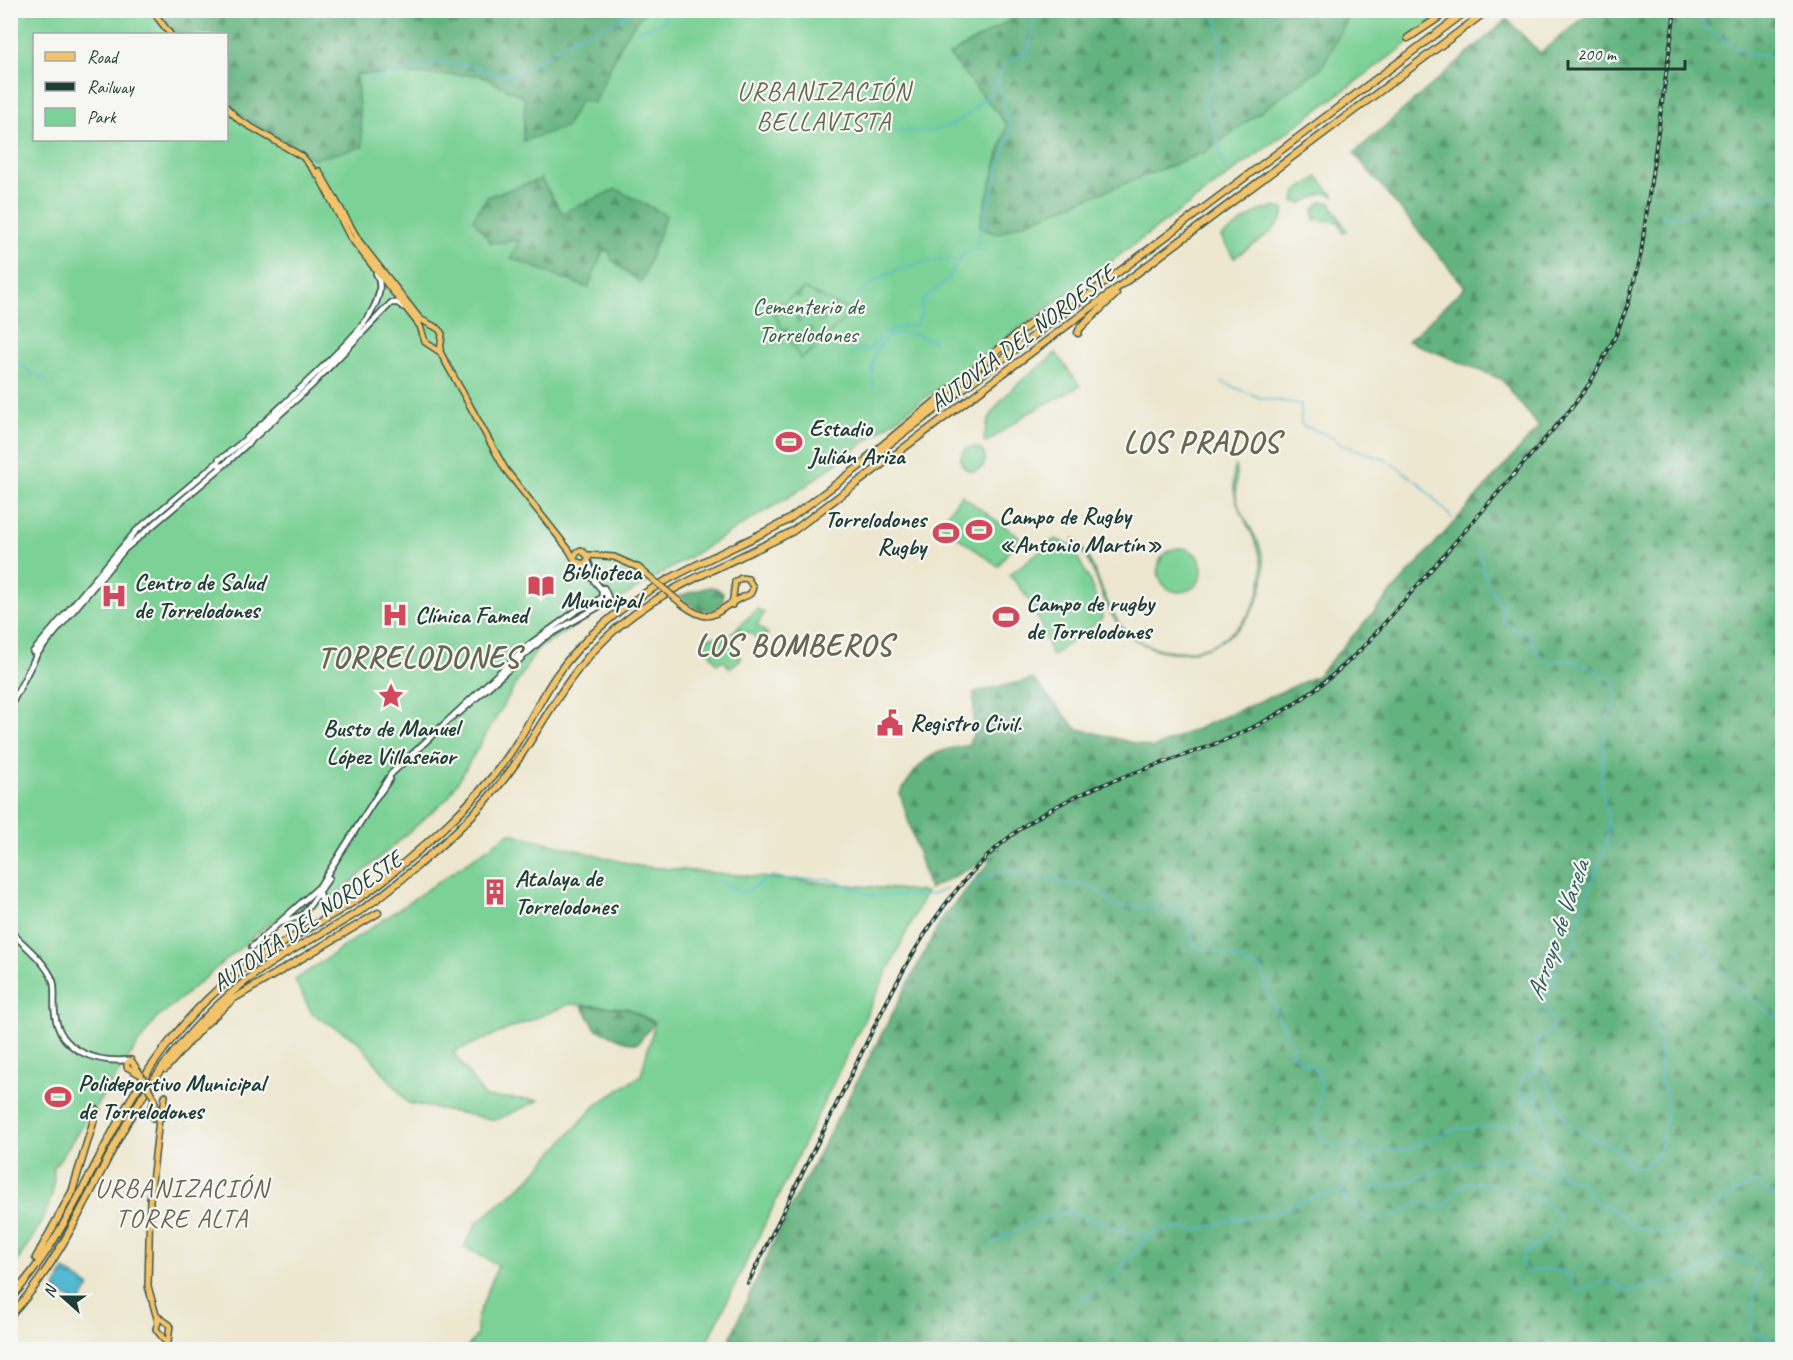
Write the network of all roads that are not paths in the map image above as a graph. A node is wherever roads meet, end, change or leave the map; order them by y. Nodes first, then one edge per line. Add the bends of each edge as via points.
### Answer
1 (152, 10) edge
2 (1450, 10) edge
3 (1468, 10) edge
4 (1488, 10) edge
5 (169, 33) edge
6 (1408, 38) dead end
7 (228, 109) edge
8 (302, 156) junction
9 (365, 256) junction
10 (1119, 289) junction
11 (392, 290) junction
12 (379, 295) junction
13 (405, 308) junction
14 (415, 313) junction
15 (1043, 313) dead end
16 (431, 326) junction
17 (423, 333) junction
18 (1078, 333) dead end
19 (439, 342) junction
20 (431, 345) junction
21 (440, 352) junction
22 (222, 462) junction
23 (837, 485) junction
24 (576, 555) junction
25 (588, 559) junction
26 (581, 565) junction
27 (603, 589) junction
28 (734, 592) junction
29 (741, 598) junction
30 (732, 605) junction
31 (576, 611) junction
32 (582, 618) junction
33 (562, 624) junction
34 (33, 652) dead end
35 (10, 707) edge
36 (320, 893) junction
37 (330, 905) dead end
38 (378, 913) dead end
39 (280, 923) junction
40 (10, 931) edge
41 (252, 947) dead end
42 (128, 1063) joint
43 (154, 1080) junction
44 (165, 1096) dead end
45 (98, 1110) dead end
46 (156, 1111) junction
47 (156, 1136) junction
48 (155, 1147) junction
49 (13, 1297) edge
50 (10, 1316) edge
51 (161, 1322) junction
52 (165, 1334) junction
53 (167, 1350) edge

1 - 5 main road
2 - 6 highway
3 - 23 highway, AUTOVÍA DEL NOROESTE
4 - 10 highway, AUTOVÍA DEL NOROESTE
7 - 8 main road via 239,120
8 - 9 main road via 320,178 339,219
8 - 14 main road via 323,177 347,224
9 - 11 main road
9 - 12 street via 380,279
10 - 18 highway
10 - 43 highway, AUTOVÍA DEL NOROESTE via 793,531 673,588 634,614 606,637 567,681 498,786 433,852 373,901 234,990 184,1039
11 - 12 street
11 - 13 main road
11 - 14 street
12 - 22 street via 362,327
13 - 17 main road
13 - 22 street via 391,303 312,385
14 - 16 main road
15 - 23 highway
16 - 17 main road
16 - 19 main road via 441,331
17 - 20 main road via 425,342
19 - 20 main road
19 - 21 main road
20 - 21 main road
21 - 24 main road via 505,470
22 - 34 street via 136,531
22 - 35 street via 125,549 37,654
23 - 49 highway, AUTOVÍA DEL NOROESTE via 788,520 665,582 606,621 557,675 524,732 488,782 460,811 388,877 258,959 202,1005 158,1056 59,1230
24 - 25 main road via 584,550
24 - 26 main road
25 - 26 main road
25 - 27 street via 591,572
25 - 30 main road, bridge via 614,557 639,568 695,613 716,614
26 - 27 street
27 - 31 street via 602,598
27 - 32 street via 608,597 605,603
28 - 29 main road
28 - 29 main road via 735,582 748,579 753,590 748,597
28 - 30 main road
29 - 30 main road
31 - 32 street
31 - 33 street
32 - 33 street
33 - 36 street via 425,745 380,792
33 - 39 street via 530,644 381,785 326,878
36 - 37 street via 322,902
36 - 39 street via 303,915
38 - 43 highway via 233,999
39 - 41 street
40 - 42 street via 46,968 53,982 56,1021 64,1038 84,1054
42 - 46 main road, bridge via 139,1072 154,1098
43 - 50 highway, AUTOVÍA DEL NOROESTE via 67,1236
44 - 48 main road
45 - 49 highway via 69,1199
46 - 47 main road
46 - 47 main road
47 - 48 main road
48 - 51 main road via 148,1286
51 - 52 main road via 156,1329
51 - 52 main road via 170,1325
52 - 53 main road

